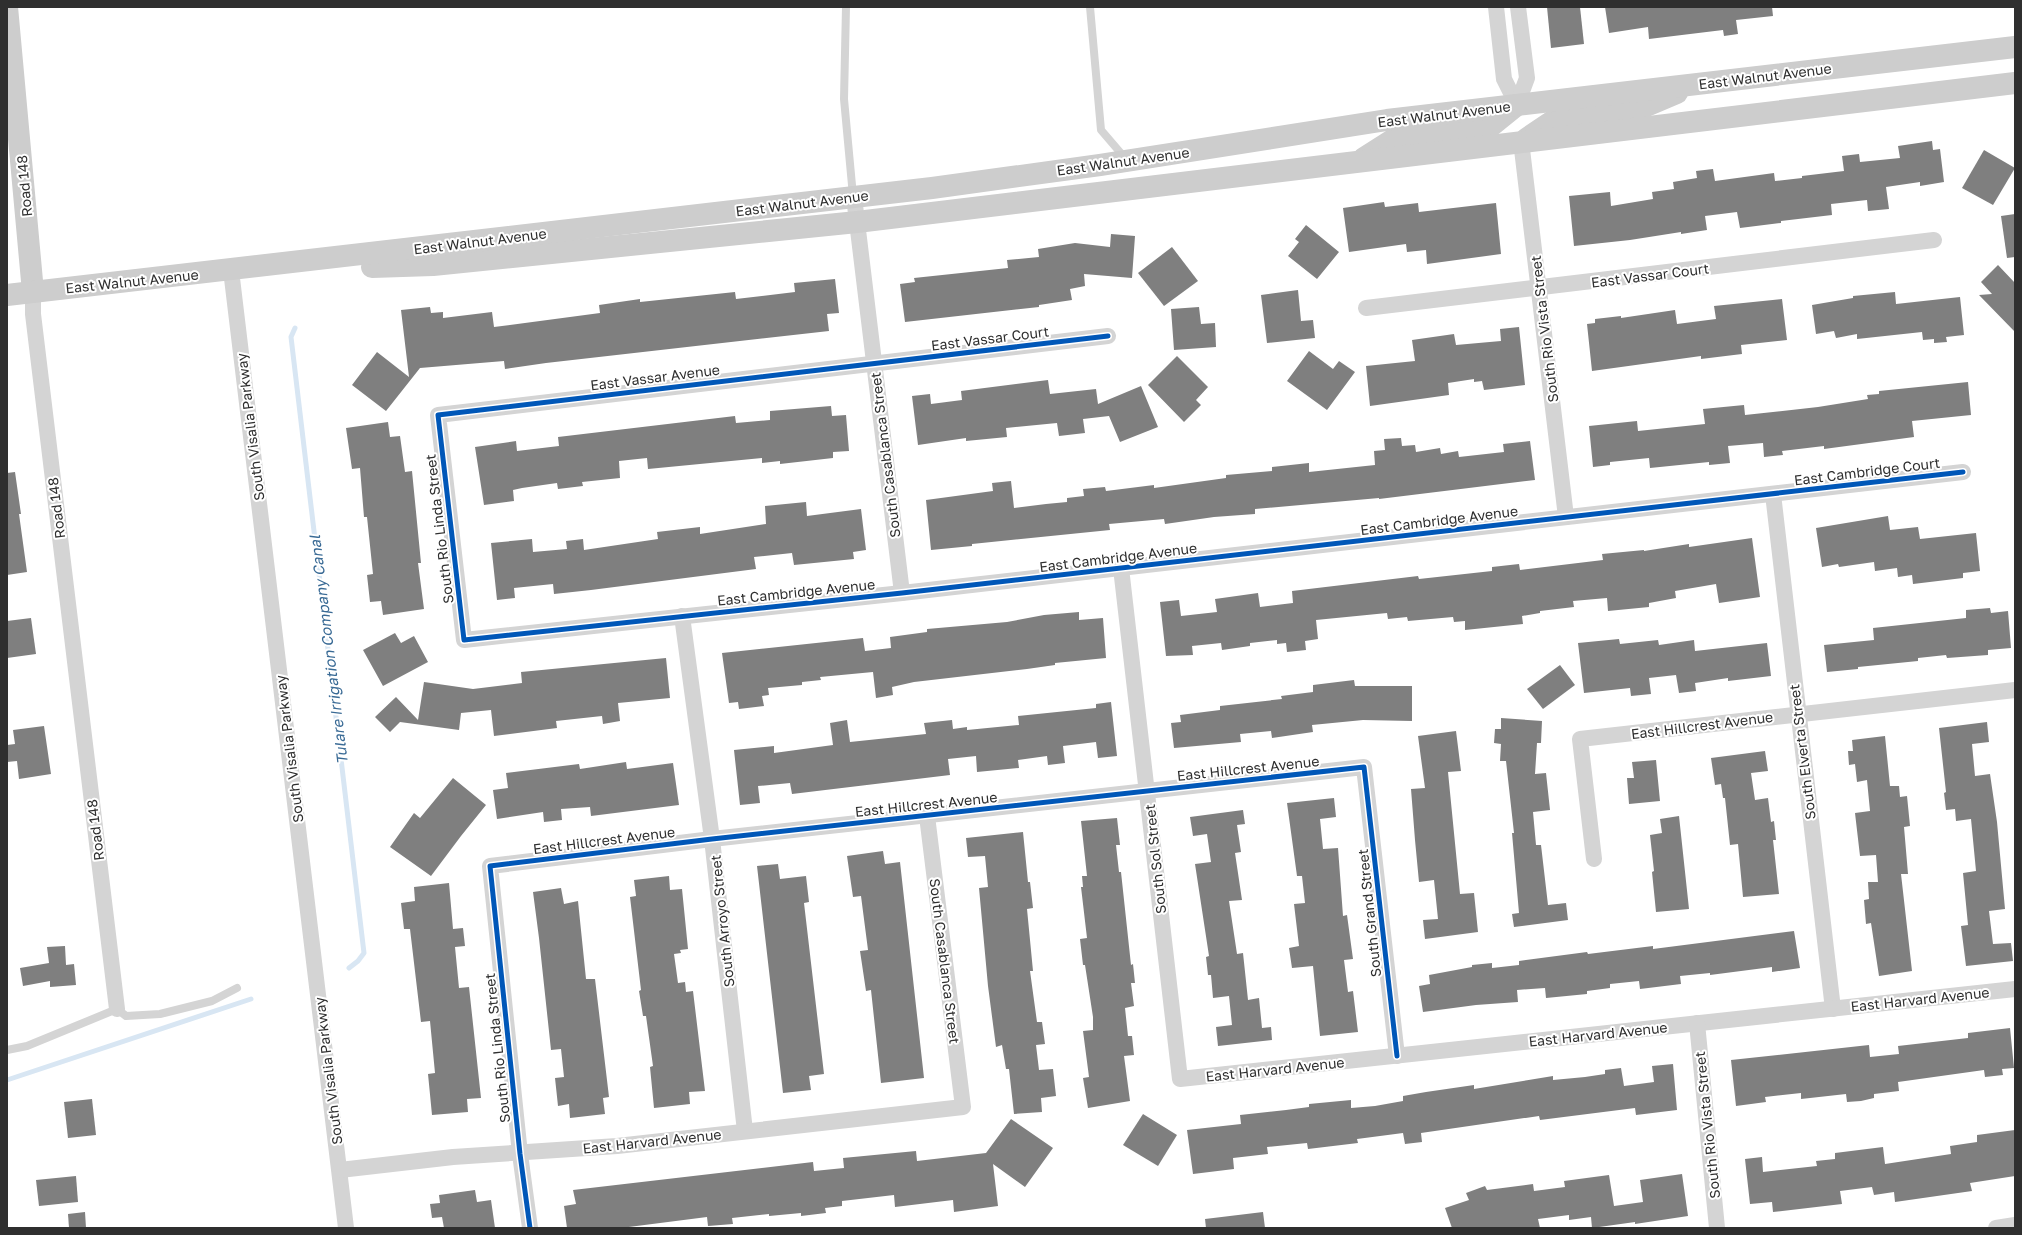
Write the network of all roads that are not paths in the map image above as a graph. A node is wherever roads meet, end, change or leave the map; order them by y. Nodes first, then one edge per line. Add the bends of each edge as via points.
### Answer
1 (7, 7) edge
2 (846, 7) edge
3 (1090, 7) edge
4 (1496, 7) edge
5 (1518, 7) edge
6 (2015, 47) edge
7 (2015, 83) edge
8 (1698, 84) junction
9 (1517, 105) junction
10 (1521, 141) junction
11 (1126, 161) junction
12 (1359, 161) junction
13 (1133, 189) junction
14 (854, 197) junction
15 (857, 222) junction
16 (1934, 240) dead end
17 (231, 270) junction
18 (1539, 288) junction
19 (33, 292) junction
20 (7, 295) edge
21 (1366, 308) dead end
22 (1108, 336) dead end
23 (874, 364) junction
24 (438, 415) joint
25 (1963, 472) dead end
26 (1773, 494) junction
27 (1566, 517) junction
28 (1121, 568) junction
29 (902, 593) junction
30 (682, 616) junction
31 (464, 640) joint
32 (2015, 690) edge
33 (1798, 714) junction
34 (1364, 766) joint
35 (1148, 791) junction
36 (926, 816) junction
37 (712, 839) junction
38 (1594, 859) dead end
39 (490, 866) joint
40 (237, 988) dead end
41 (2015, 989) edge
42 (116, 1009) junction
43 (1834, 1009) junction
44 (1696, 1023) junction
45 (7, 1050) edge
46 (1397, 1056) junction
47 (1180, 1079) joint
48 (963, 1106) joint
49 (745, 1132) junction
50 (520, 1154) junction
51 (340, 1170) junction
52 (2015, 1225) edge
53 (346, 1228) edge
54 (530, 1228) edge
55 (1717, 1228) edge
56 (1996, 1228) edge

1 - 19 main road, Road 148
2 - 14 lane via 844,99
3 - 11 lane via 1101,130
4 - 9 street via 1504,79
5 - 9 street via 1527,78
6 - 8 main road, East Walnut Avenue
7 - 10 main road, East Walnut Avenue
8 - 9 main road, East Walnut Avenue
8 - 10 main road via 1637,110 1557,118
9 - 11 main road, East Walnut Avenue via 1387,120
9 - 12 main road via 1491,126 1397,137
10 - 12 main road, East Walnut Avenue
10 - 18 street, South Rio Vista Street
11 - 13 main road
11 - 14 main road, East Walnut Avenue
12 - 13 main road, East Walnut Avenue
13 - 15 main road, East Walnut Avenue
14 - 15 street, South Casablanca Street
14 - 17 main road, East Walnut Avenue
15 - 17 main road, East Walnut Avenue via 434,265
15 - 23 street, South Casablanca Street
16 - 18 street, East Vassar Court
17 - 19 main road, East Walnut Avenue
17 - 51 street, South Visalia Parkway
18 - 21 street, East Vassar Court
18 - 27 street, South Rio Vista Street
19 - 20 main road, East Walnut Avenue
19 - 42 street, Road 148 via 33,314
22 - 23 street, East Vassar Court
23 - 24 street, East Vassar Avenue
23 - 29 street, South Casablanca Street
24 - 31 street, South Rio Linda Street
25 - 26 street, East Cambridge Court
26 - 27 street, East Cambridge Avenue
26 - 33 street, South Elverta Street
27 - 28 street, East Cambridge Avenue
28 - 29 street, East Cambridge Avenue
28 - 35 street, South Sol Street
29 - 30 street, East Cambridge Avenue
30 - 31 street, East Cambridge Avenue
30 - 37 street, South Arroyo Street
32 - 33 street, East Hillcrest Avenue
33 - 38 street, East Hillcrest Avenue via 1580,739
33 - 43 street, South Elverta Street
34 - 35 street, East Hillcrest Avenue
34 - 46 street, South Grand Street
35 - 36 street, East Hillcrest Avenue
35 - 47 street, South Sol Street
36 - 37 street, East Hillcrest Avenue
36 - 48 street, South Casablanca Street
37 - 39 street, East Hillcrest Avenue
37 - 49 street, South Arroyo Street
39 - 50 street, South Rio Linda Street
40 - 42 lane via 212,1001 160,1014 126,1016
41 - 43 street, East Harvard Avenue
42 - 45 lane via 27,1046
43 - 44 street, East Harvard Avenue
44 - 46 street, East Harvard Avenue
44 - 55 street, South Rio Vista Street
46 - 47 street, East Harvard Avenue
48 - 49 street, East Harvard Avenue
49 - 50 street, East Harvard Avenue
50 - 51 street, East Harvard Avenue via 452,1157
50 - 54 street, South Rio Linda Street
51 - 53 street, South Visalia Parkway
52 - 56 street

